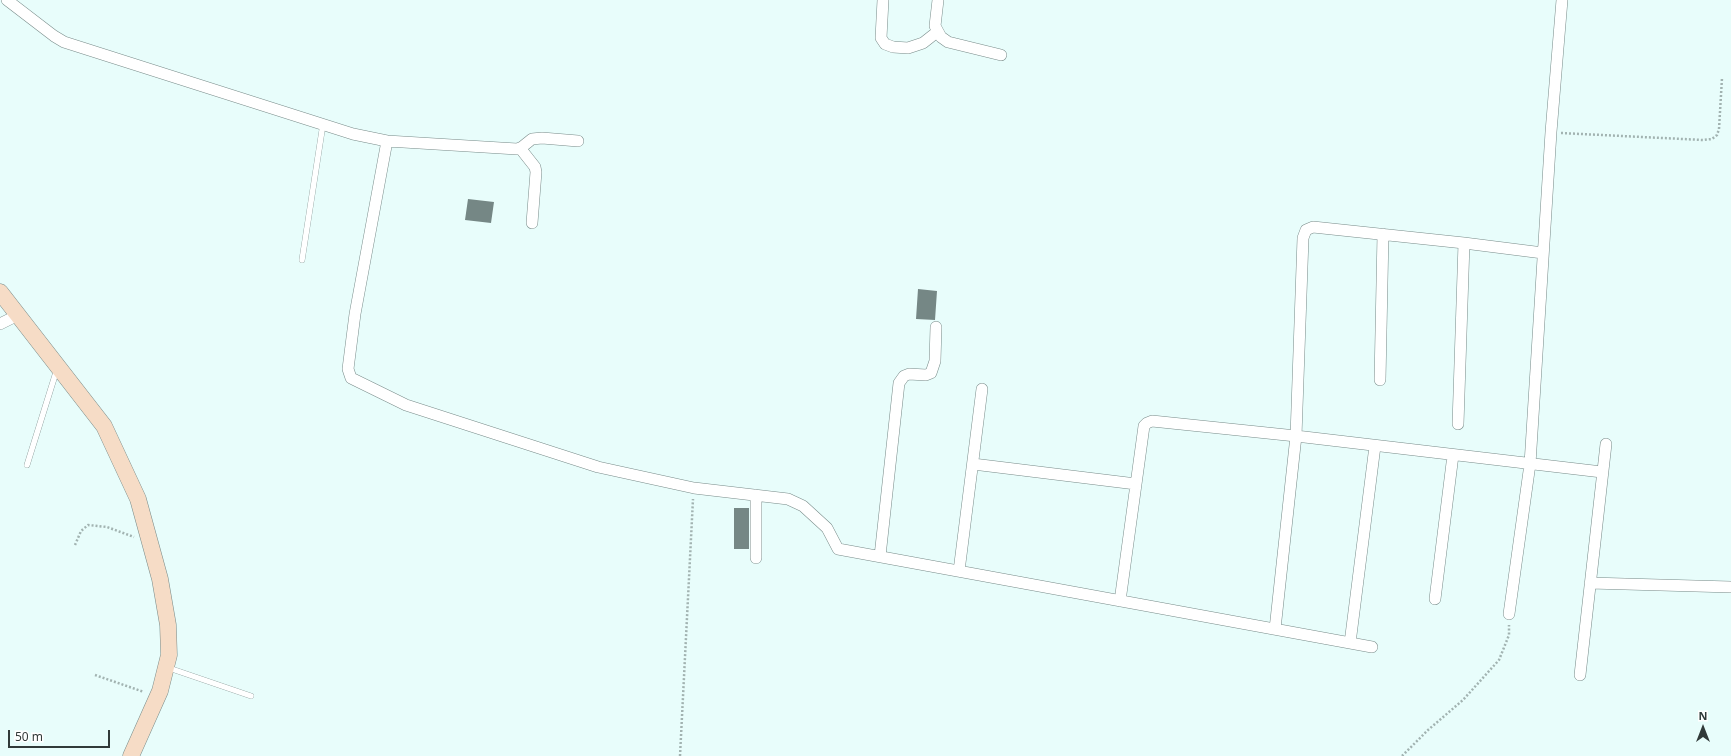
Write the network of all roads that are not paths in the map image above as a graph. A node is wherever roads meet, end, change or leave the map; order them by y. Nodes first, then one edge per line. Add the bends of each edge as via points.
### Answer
1 (7, 0) edge
2 (883, 0) edge
3 (938, 0) edge
4 (1562, 0) edge
5 (937, 32) junction
6 (1001, 55) dead end
7 (323, 124) junction
8 (388, 141) junction
9 (578, 141) dead end
10 (520, 148) junction
11 (532, 223) dead end
12 (1383, 234) junction
13 (1464, 243) junction
14 (1543, 253) junction
15 (302, 260) dead end
16 (0, 292) edge
17 (18, 315) junction
18 (0, 324) edge
19 (936, 327) dead end
20 (58, 366) junction
21 (1380, 380) dead end
22 (982, 389) dead end
23 (1458, 424) dead end
24 (1296, 436) junction
25 (1606, 444) dead end
26 (1375, 446) junction
27 (1453, 455) junction
28 (973, 464) junction
29 (1530, 464) junction
30 (27, 465) dead end
31 (1602, 472) junction
32 (1136, 484) junction
33 (756, 495) junction
34 (880, 556) junction
35 (756, 558) dead end
36 (959, 571) junction
37 (1590, 583) junction
38 (1731, 587) edge
39 (1436, 599) dead end
40 (1120, 601) junction
41 (1509, 614) road end
42 (1275, 629) junction
43 (1350, 643) junction
44 (1372, 647) dead end
45 (166, 666) junction
46 (1580, 675) dead end
47 (251, 696) dead end
48 (131, 756) edge

1 - 7 street via 64,42
2 - 5 street via 881,38 885,44 908,48 923,43
3 - 5 street via 935,26
4 - 14 street
5 - 6 street via 948,42
7 - 8 street via 353,134
7 - 15 lane
8 - 10 street
8 - 33 street via 355,314 348,369 351,378 406,405 590,465 694,488
9 - 10 street via 532,139
10 - 11 street via 536,172
12 - 13 street
12 - 21 street
12 - 24 street via 1313,227 1306,230 1303,238
13 - 14 street
13 - 23 street
14 - 29 street
16 - 17 street
17 - 18 street
17 - 20 street
19 - 34 street via 935,361 931,373 909,374 899,383
20 - 30 lane
20 - 45 street via 104,426 138,500 160,579 168,626 169,655
22 - 28 street
24 - 26 street
24 - 32 street via 1152,421 1144,426
24 - 42 street
25 - 31 street
26 - 27 street
26 - 43 street
27 - 29 street
27 - 39 street
28 - 32 street
28 - 36 street
29 - 31 street
29 - 41 street
31 - 37 street
32 - 40 street
33 - 34 street via 788,499 803,506 827,528 838,549
33 - 35 street
34 - 36 street
36 - 40 street
37 - 38 street
37 - 46 street
40 - 42 street
42 - 43 street
43 - 44 street
45 - 47 lane
45 - 48 street via 158,696

